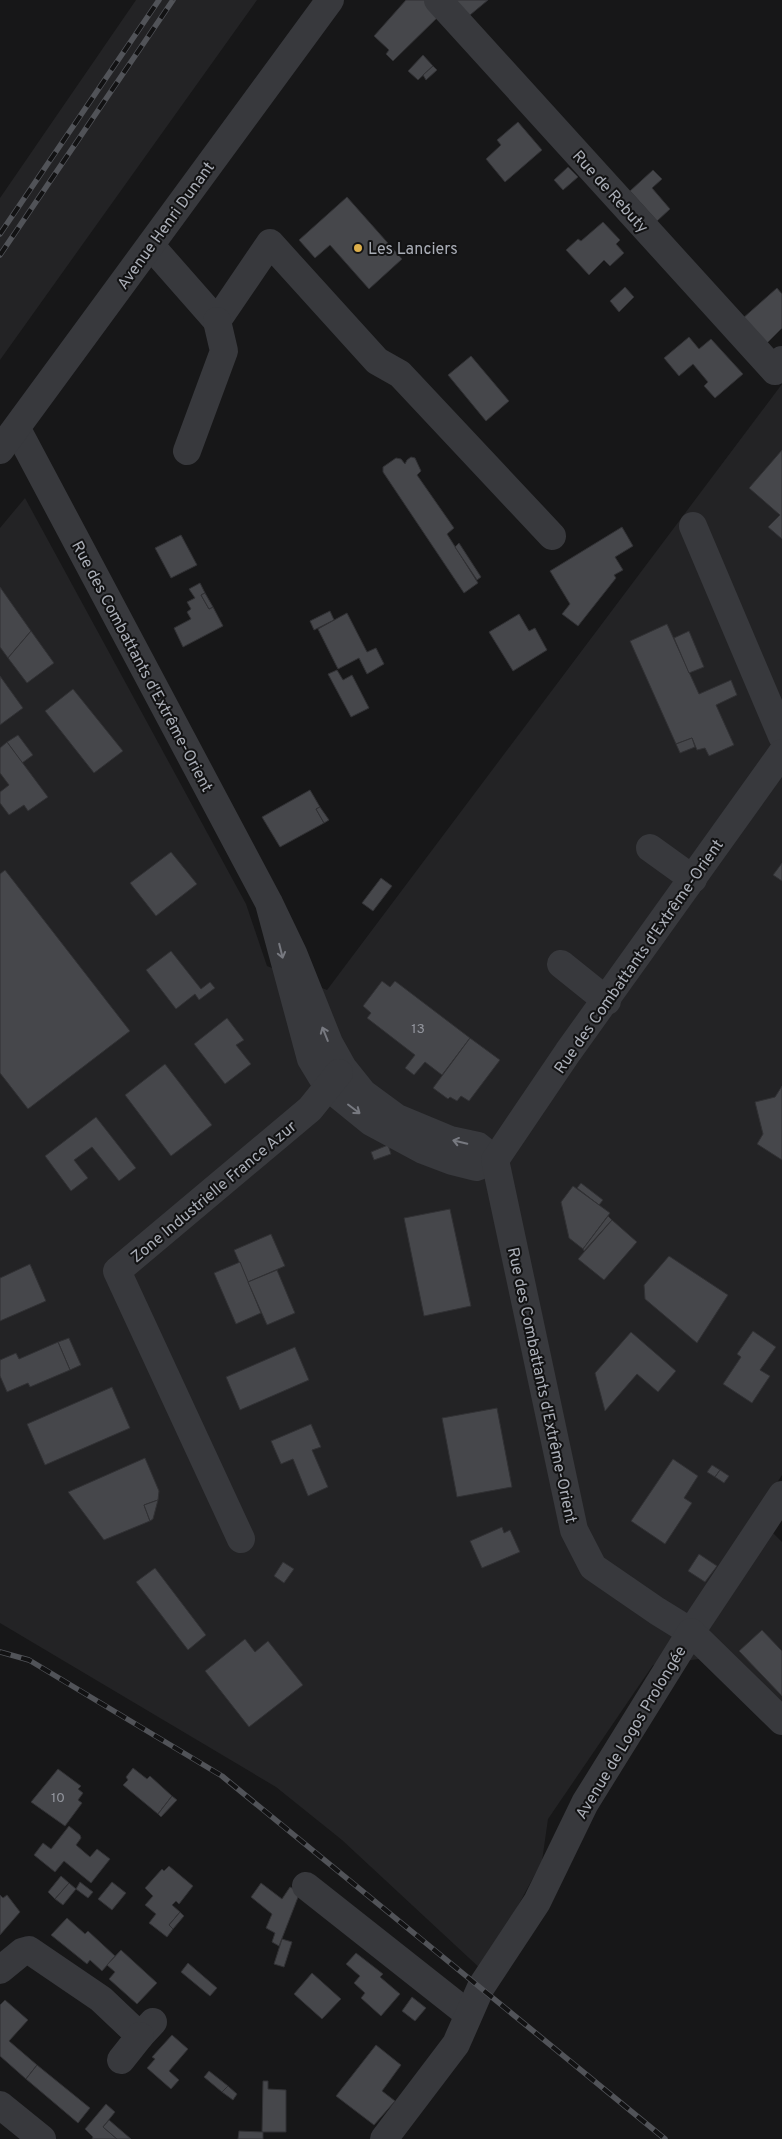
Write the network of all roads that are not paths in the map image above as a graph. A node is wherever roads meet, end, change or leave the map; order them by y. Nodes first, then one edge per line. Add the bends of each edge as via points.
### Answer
1 (330, 0) edge
2 (438, 0) edge
3 (151, 246) junction
4 (217, 321) junction
5 (782, 360) edge
6 (17, 429) junction
7 (0, 450) edge
8 (187, 452) dead end
9 (694, 526) dead end
10 (552, 536) dead end
11 (782, 736) edge
12 (782, 753) edge
13 (650, 848) dead end
14 (693, 879) junction
15 (561, 964) dead end
16 (607, 1001) junction
17 (335, 1078) junction
18 (495, 1160) junction
19 (782, 1495) edge
20 (241, 1539) dead end
21 (691, 1632) junction
22 (782, 1721) edge
23 (306, 1886) dead end
24 (0, 1970) edge
25 (468, 2014) junction
26 (121, 2060) dead end
27 (4, 2114) edge
28 (42, 2139) edge
29 (384, 2139) edge

1 - 3 street, Avenue Henri Dunant
2 - 5 street, Rue de Rebuty via 775,371
3 - 4 street
3 - 6 street, Avenue Henri Dunant
4 - 8 street via 224,351
4 - 10 street via 270,243 377,361 400,374
6 - 7 street, Avenue Henri Dunant
6 - 17 street, Rue des Combattants d'Extrême-Orient via 270,903 311,1059
9 - 11 street
12 - 14 street, Rue des Combattants d'Extrême-Orient
13 - 14 street
14 - 16 street, Rue des Combattants d'Extrême-Orient
15 - 16 street
16 - 18 street, Rue des Combattants d'Extrême-Orient via 568,1052
17 - 18 street, Rue des Combattants d'Extrême-Orient via 371,1122 423,1150 476,1167
17 - 20 street, Zone Industrielle France Azur via 310,1108 117,1271
18 - 21 street, Rue des Combattants d'Extrême-Orient via 574,1530 593,1567
19 - 21 street
21 - 22 street, Rue des Combattants d'Extrême-Orient
21 - 25 street, Avenue de Logos Prolongée via 584,1803 538,1902 481,1987
23 - 25 street
24 - 26 street via 29,1950 146,2029
25 - 29 street, Avenue de Logos Prolongée via 456,2044
27 - 28 street

